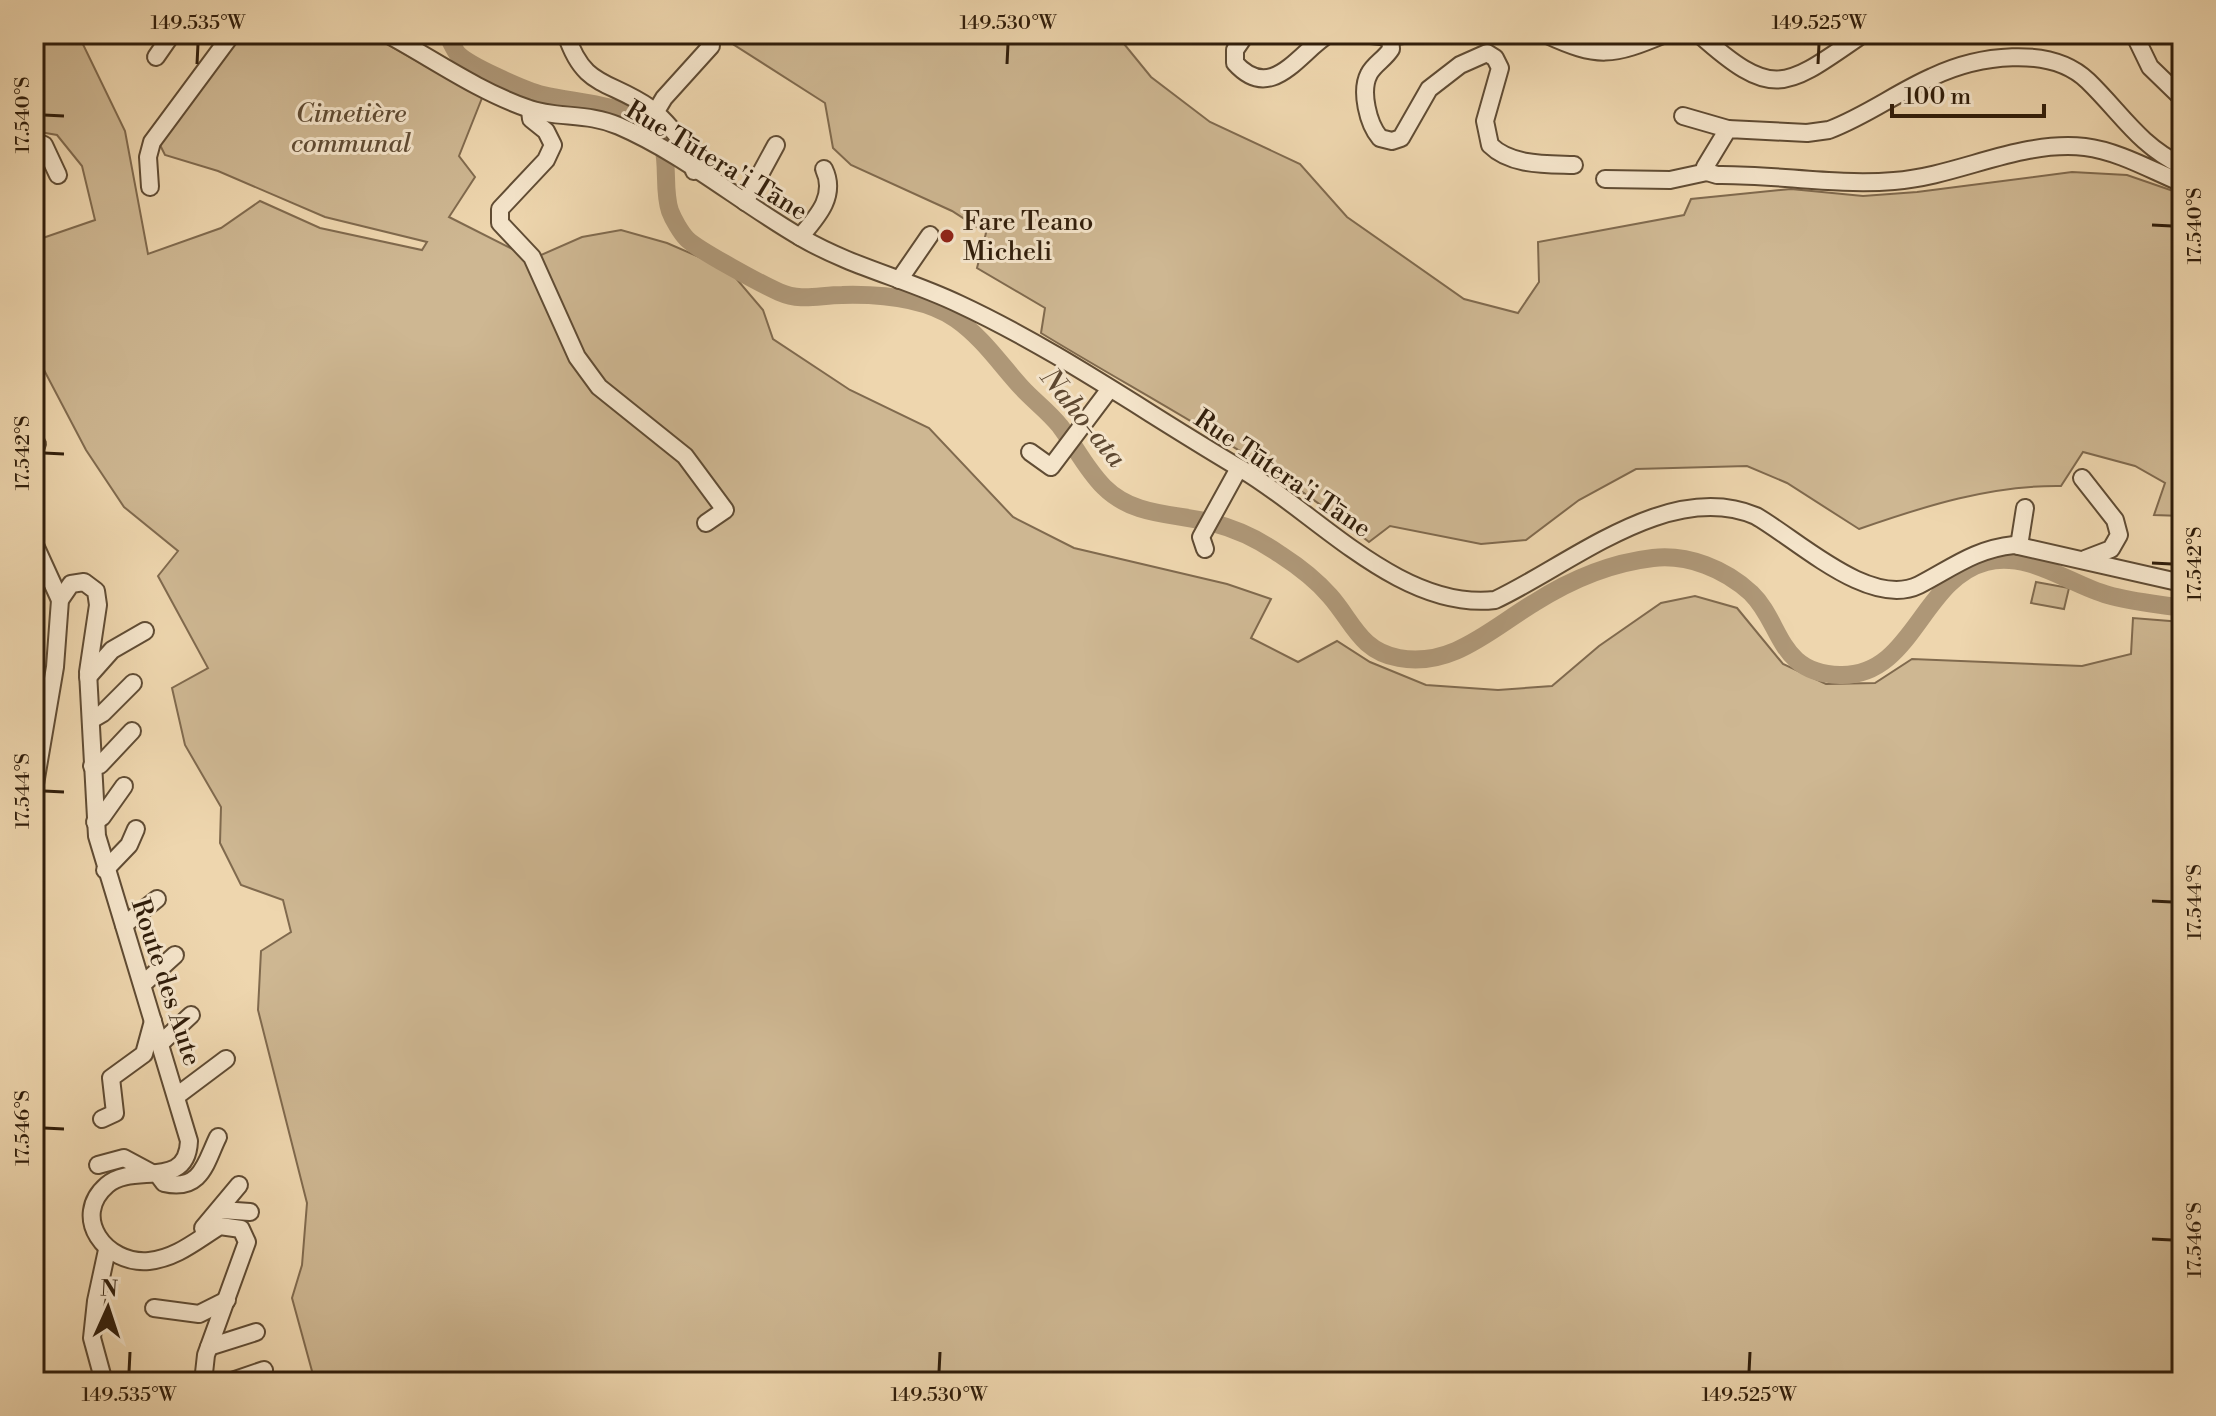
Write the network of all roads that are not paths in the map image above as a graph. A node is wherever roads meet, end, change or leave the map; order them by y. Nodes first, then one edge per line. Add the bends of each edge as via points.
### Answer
1 (172, 34) edge
2 (232, 34) edge
3 (387, 34) edge
4 (566, 34) edge
5 (1246, 34) edge
6 (1329, 34) edge
7 (1361, 34) edge
8 (1409, 34) edge
9 (1545, 34) edge
10 (1665, 34) edge
11 (1699, 34) edge
12 (1863, 34) edge
13 (2134, 34) edge
14 (1390, 37) junction
15 (711, 46) dead end
16 (156, 57) dead end
17 (2182, 98) edge
18 (530, 110) junction
19 (655, 113) junction
20 (1683, 116) dead end
21 (1728, 129) junction
22 (34, 141) edge
23 (776, 145) dead end
24 (1574, 165) dead end
25 (2182, 166) edge
26 (824, 169) dead end
27 (694, 171) junction
28 (1707, 172) junction
29 (58, 175) dead end
30 (1605, 179) dead end
31 (2182, 183) edge
32 (150, 187) dead end
33 (745, 202) junction
34 (930, 235) dead end
35 (800, 237) junction
36 (899, 280) junction
37 (1109, 390) junction
38 (1030, 452) dead end
39 (1239, 468) junction
40 (2082, 478) dead end
41 (2025, 508) dead end
42 (706, 523) dead end
43 (34, 543) edge
44 (2019, 546) junction
45 (1205, 549) dead end
46 (2084, 560) junction
47 (2182, 583) edge
48 (60, 600) junction
49 (145, 631) dead end
50 (88, 677) junction
51 (133, 683) dead end
52 (91, 720) junction
53 (132, 731) dead end
54 (92, 766) junction
55 (124, 786) dead end
56 (34, 790) edge
57 (95, 822) junction
58 (136, 829) dead end
59 (105, 870) junction
60 (157, 899) dead end
61 (124, 925) junction
62 (175, 955) dead end
63 (143, 984) junction
64 (191, 1015) dead end
65 (154, 1019) junction
66 (161, 1043) junction
67 (226, 1059) dead end
68 (178, 1095) junction
69 (102, 1119) dead end
70 (218, 1137) dead end
71 (98, 1165) dead end
72 (156, 1174) junction
73 (239, 1185) dead end
74 (221, 1210) junction
75 (250, 1212) dead end
76 (202, 1238) junction
77 (107, 1250) junction
78 (227, 1300) junction
79 (154, 1308) dead end
80 (256, 1332) dead end
81 (209, 1347) junction
82 (264, 1370) dead end
83 (104, 1382) edge
84 (203, 1382) edge
85 (229, 1382) edge

1 - 16 street
2 - 32 street via 152,142
3 - 18 street, Rue Tūtera'i Tāne
4 - 19 street via 573,56 591,79 627,93
5 - 6 street via 1235,50 1235,63 1268,78 1288,70
7 - 14 street
8 - 14 street
9 - 10 street via 1601,53 1638,47
11 - 12 street via 1753,77 1781,79 1810,70
13 - 17 street via 2150,67
14 - 24 street via 1391,49 1371,70 1366,84 1370,119 1380,138 1401,138 1429,89 1460,65 1487,53 1500,68 1485,121 1490,145 1527,162
15 - 19 street
18 - 27 street, Rue Tūtera'i Tāne via 580,114 617,125
18 - 42 street via 531,119 553,145 546,160 500,209 500,223 532,257 577,357 599,387 685,456 724,505 718,518
19 - 27 street via 695,159
20 - 21 street
21 - 25 street via 1829,130 1958,66 2029,58 2052,61 2087,80 2141,141
21 - 28 street via 1709,158
22 - 29 street via 44,145
23 - 33 street
26 - 35 street via 830,190 826,202
27 - 33 street, Rue Tūtera'i Tāne
28 - 30 street via 1670,180
28 - 31 street via 1892,181 2020,150 2068,146 2105,151
33 - 35 street, Rue Tūtera'i Tāne
34 - 36 street
35 - 36 street, Rue Tūtera'i Tāne via 854,266
36 - 37 street, Rue Tūtera'i Tāne via 959,303
37 - 38 street via 1051,467
37 - 39 street, Rue Tūtera'i Tāne
39 - 44 street, Rue Tūtera'i Tāne via 1399,577 1435,593 1476,602 1517,590 1637,523 1699,508 1756,516 1849,576 1886,592 1908,590 1989,547
39 - 45 street via 1201,537
40 - 46 street via 2115,520 2119,535 2111,549
41 - 44 street
43 - 48 street
44 - 46 street, Rue Tūtera'i Tāne
46 - 47 street, Rue Tūtera'i Tāne
48 - 50 street, Route des Aute via 66,588 78,582 96,591
48 - 56 street via 55,667
49 - 50 street via 112,650
50 - 52 street, Route des Aute
51 - 52 street
52 - 54 street, Route des Aute
53 - 54 street via 100,765
54 - 57 street, Route des Aute
55 - 57 street
57 - 59 street, Route des Aute
58 - 59 street via 129,845
59 - 61 street, Route des Aute
60 - 61 street
61 - 63 street, Route des Aute
62 - 63 street
63 - 65 street, Route des Aute
64 - 66 street
65 - 66 street, Route des Aute
65 - 69 street via 144,1054 111,1078 115,1113
66 - 68 street, Route des Aute
67 - 68 street
68 - 72 street, Route des Aute via 189,1150 179,1166
70 - 72 street via 209,1163 193,1179 172,1185
71 - 72 street via 124,1158
72 - 77 street, Route des Aute via 116,1179 98,1196 93,1220
73 - 74 street
74 - 75 street
74 - 76 street via 202,1229
76 - 77 street via 187,1249 149,1261 125,1259
76 - 78 street via 228,1225 245,1236
77 - 83 street via 92,1338
78 - 79 street via 199,1314
78 - 81 street
80 - 81 street
81 - 84 street
82 - 85 street

